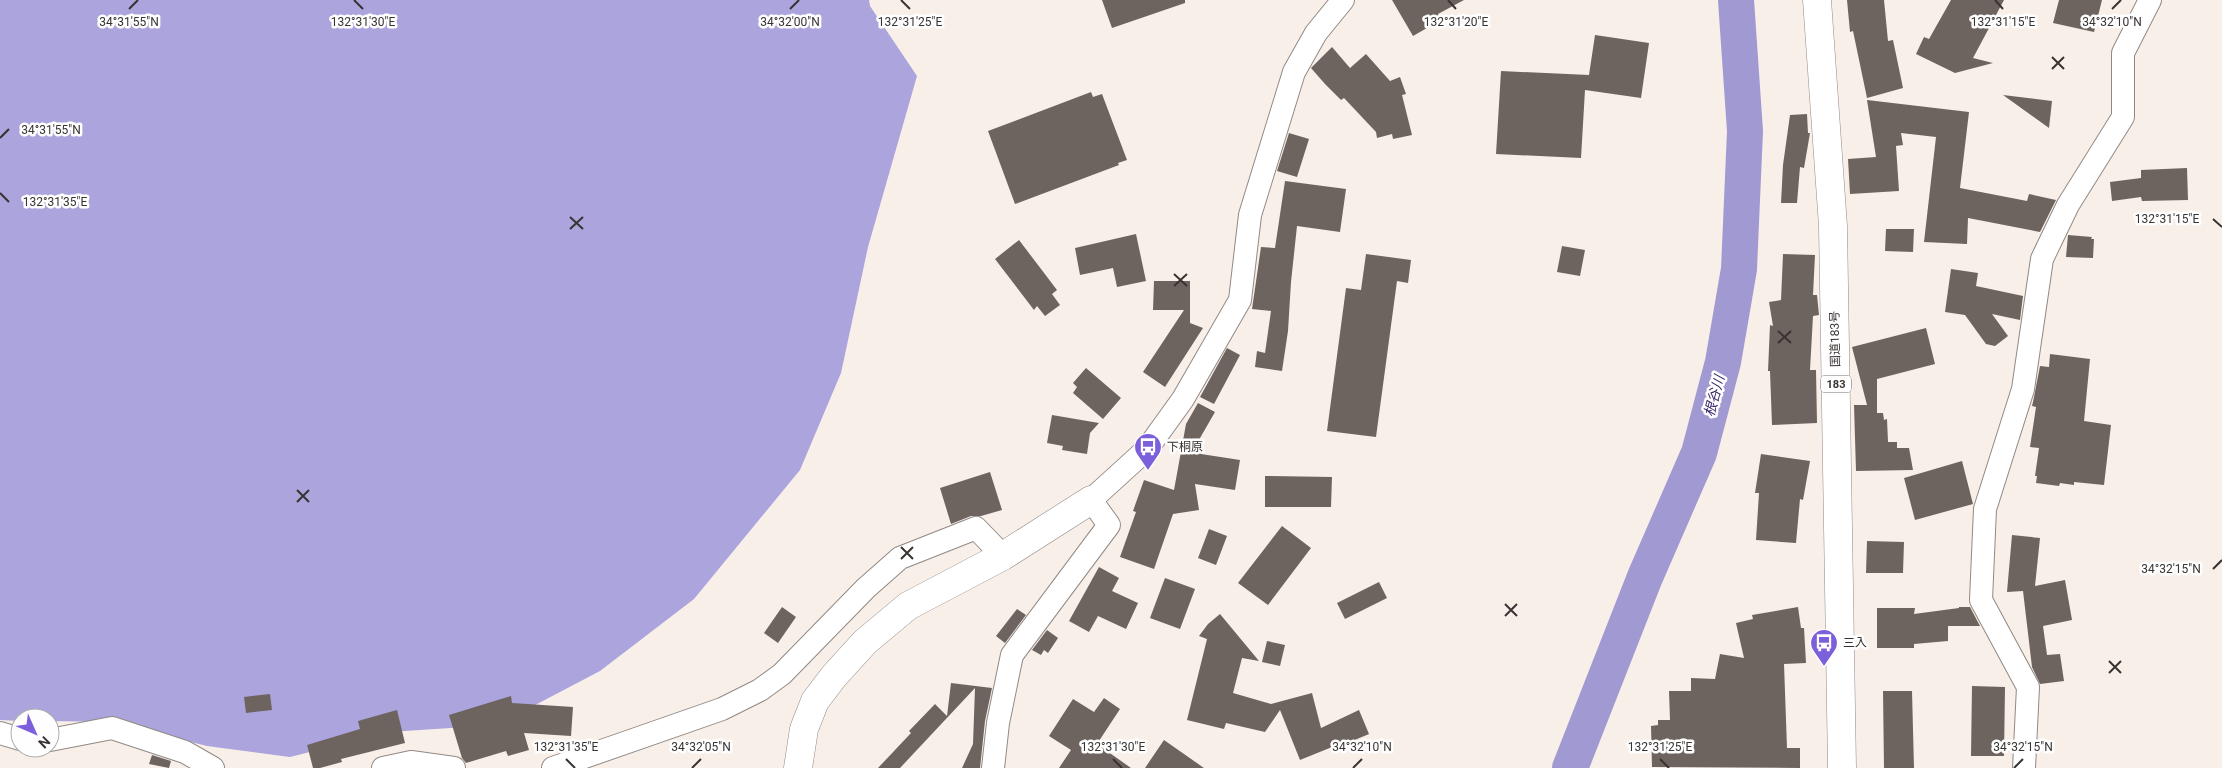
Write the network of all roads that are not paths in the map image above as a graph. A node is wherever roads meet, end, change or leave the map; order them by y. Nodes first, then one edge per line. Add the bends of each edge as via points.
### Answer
1 (1343, 0) edge
2 (1817, 0) edge
3 (2150, 0) edge
4 (1092, 500) junction
5 (1003, 556) junction
6 (60, 738) edge
7 (213, 768) edge
8 (383, 768) edge
9 (454, 768) edge
10 (553, 768) edge
11 (798, 768) edge
12 (993, 768) edge
13 (1842, 768) edge
14 (2024, 768) edge

1 - 4 street via 1316,33 1294,72 1250,215 1240,300 1184,399 1147,449
2 - 13 main road, 国道183号 / 183 via 1833,226
3 - 14 street via 2123,53 2123,117 2068,205 2042,259 2023,389 1985,509 1981,600 2028,687
4 - 5 main road
4 - 12 street via 1109,526 1012,655 998,723
5 - 10 street via 976,528 900,558 782,674 760,690 722,708
5 - 11 main road via 908,606 865,642 815,701 804,729
6 - 7 street via 112,728 185,752
8 - 9 street via 411,762

